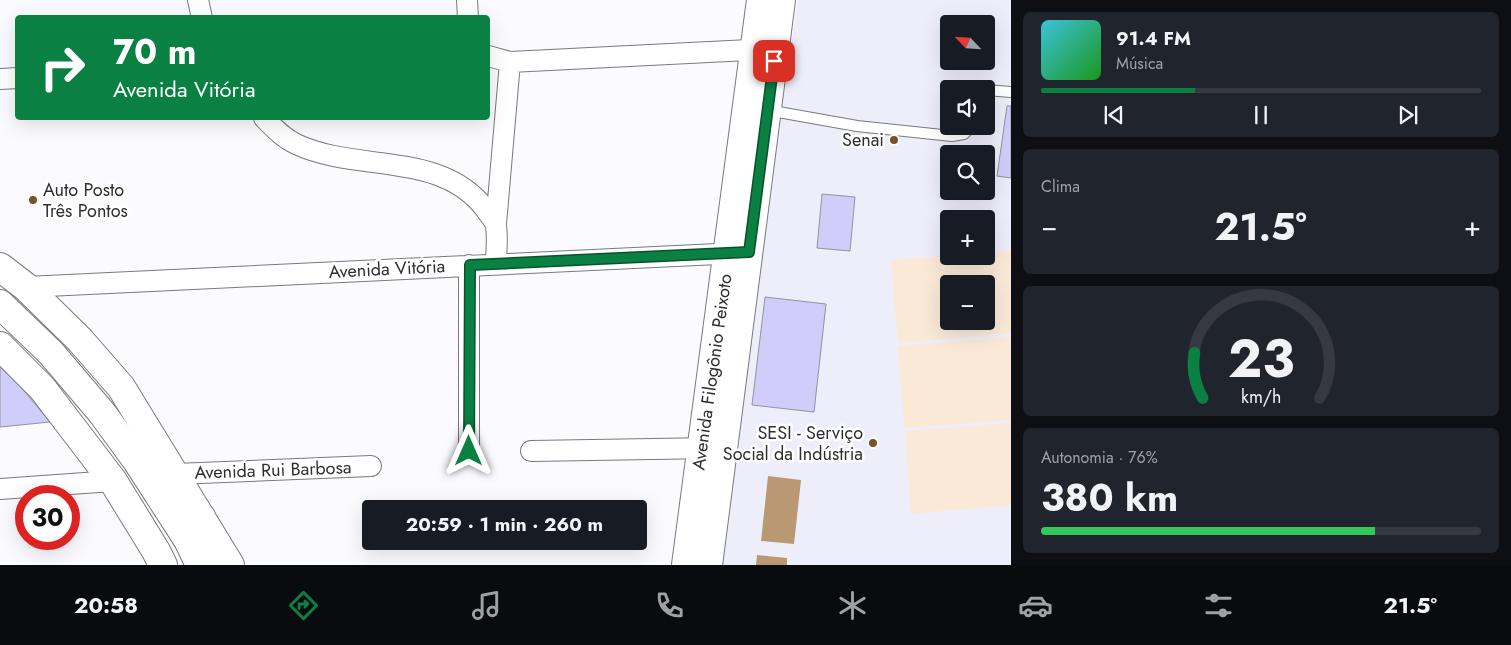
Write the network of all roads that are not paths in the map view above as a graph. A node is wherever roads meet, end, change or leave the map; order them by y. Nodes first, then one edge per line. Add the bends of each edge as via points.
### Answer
1 (198, 0) edge
2 (467, 0) edge
3 (761, 0) edge
4 (781, 0) edge
5 (201, 15) edge
6 (468, 15) edge
7 (765, 50) junction
8 (490, 57) edge
9 (510, 62) junction
10 (0, 78) edge
11 (15, 78) edge
12 (995, 91) edge
13 (1011, 92) edge
14 (757, 108) junction
15 (266, 120) edge
16 (940, 135) edge
17 (942, 135) edge
18 (958, 135) edge
19 (496, 224) junction
20 (738, 253) junction
21 (496, 264) junction
22 (470, 265) junction
23 (0, 267) edge
24 (26, 287) junction
25 (0, 304) edge
26 (0, 346) edge
27 (713, 448) junction
28 (469, 451) dead end
29 (531, 451) dead end
30 (371, 466) dead end
31 (175, 474) junction
32 (113, 481) junction
33 (0, 489) edge
34 (194, 541) edge
35 (163, 565) edge
36 (200, 565) edge
37 (213, 565) edge
38 (230, 565) edge
39 (686, 565) edge
40 (708, 565) edge

1 - 5 street
2 - 6 street
3 - 7 main road, Avenida Filogônio Peixoto
4 - 7 main road, Avenida Filogônio Peixoto
7 - 9 street
7 - 14 main road, Avenida Filogônio Peixoto
8 - 9 street
9 - 19 street
10 - 11 street
12 - 13 lane
14 - 16 lane via 857,126
14 - 20 main road, Avenida Filogônio Peixoto
15 - 19 street via 297,144 328,155 431,172 458,184 480,203
17 - 18 lane
19 - 21 street
20 - 21 street, Avenida Vitória
20 - 27 main road, Avenida Filogônio Peixoto
21 - 22 street, Avenida Vitória
22 - 24 street, Avenida Vitória
22 - 28 street
23 - 24 main road
24 - 31 main road via 80,340 121,387
25 - 34 main road via 51,353 102,413
26 - 32 main road via 42,388
27 - 29 street
27 - 39 main road, Avenida Filogônio Peixoto
27 - 40 main road, Avenida Filogônio Peixoto
30 - 31 street, Avenida Rui Barbosa
31 - 34 main road
32 - 33 street
32 - 35 main road
34 - 36 main road
34 - 37 main road
34 - 38 main road

